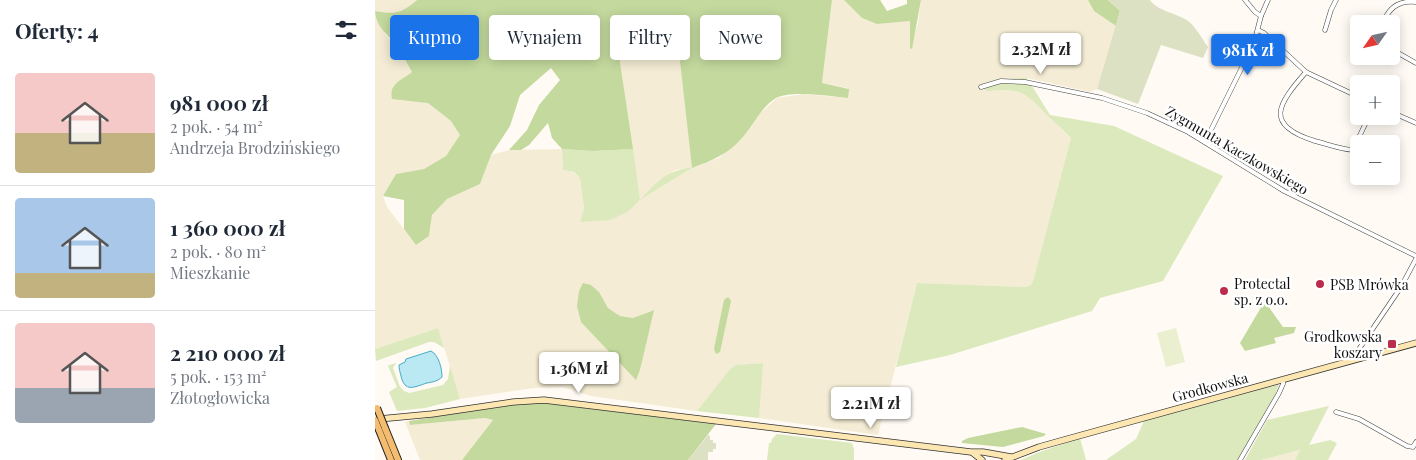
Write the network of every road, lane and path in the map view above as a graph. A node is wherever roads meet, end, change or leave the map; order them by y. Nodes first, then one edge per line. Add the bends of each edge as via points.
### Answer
1 (1245, 0) edge
2 (1269, 0) edge
3 (1336, 0) edge
4 (1416, 2) edge
5 (1388, 15) edge
6 (1261, 16) junction
7 (1257, 30) junction
8 (1325, 30) dead end
9 (1400, 54) edge
10 (1416, 63) edge
11 (1306, 72) junction
12 (981, 87) dead end
13 (1350, 93) edge
14 (1400, 116) edge
15 (1416, 123) edge
16 (1365, 125) edge
17 (1205, 142) junction
18 (1416, 257) edge
19 (1416, 343) edge
20 (1361, 358) junction
21 (1283, 380) junction
22 (376, 406) edge
23 (1336, 412) dead end
24 (375, 420) edge
25 (382, 429) junction
26 (1416, 442) edge
27 (971, 452) junction
28 (983, 452) junction
29 (1011, 457) junction
30 (391, 460) edge
31 (398, 460) edge
32 (978, 460) edge
33 (982, 460) edge
34 (989, 460) edge
35 (1005, 460) edge
36 (1240, 460) edge

1 - 6 street
2 - 6 street
3 - 8 street
4 - 5 street via 1395,5
6 - 7 street
7 - 11 street
7 - 17 street
9 - 10 street
11 - 13 street
11 - 16 street via 1281,107 1282,122 1293,134 1353,150
12 - 17 street, Zygmunta Kaczkowskiego via 1001,81 1019,81 1083,94 1147,113
14 - 15 street
17 - 18 street, Zygmunta Kaczkowskiego via 1284,191
18 - 20 street via 1359,350
19 - 20 main road, Grodkowska
20 - 21 main road, Grodkowska
21 - 29 main road, Grodkowska
21 - 36 street via 1279,393
22 - 25 main road, bridge
23 - 26 street via 1359,419 1407,446 1413,447
24 - 25 main road, bridge
24 - 27 main road via 536,400
25 - 30 main road
25 - 31 main road
27 - 28 main road
27 - 32 main road
27 - 33 main road
28 - 29 main road
28 - 34 main road
29 - 35 main road, Grodkowska

